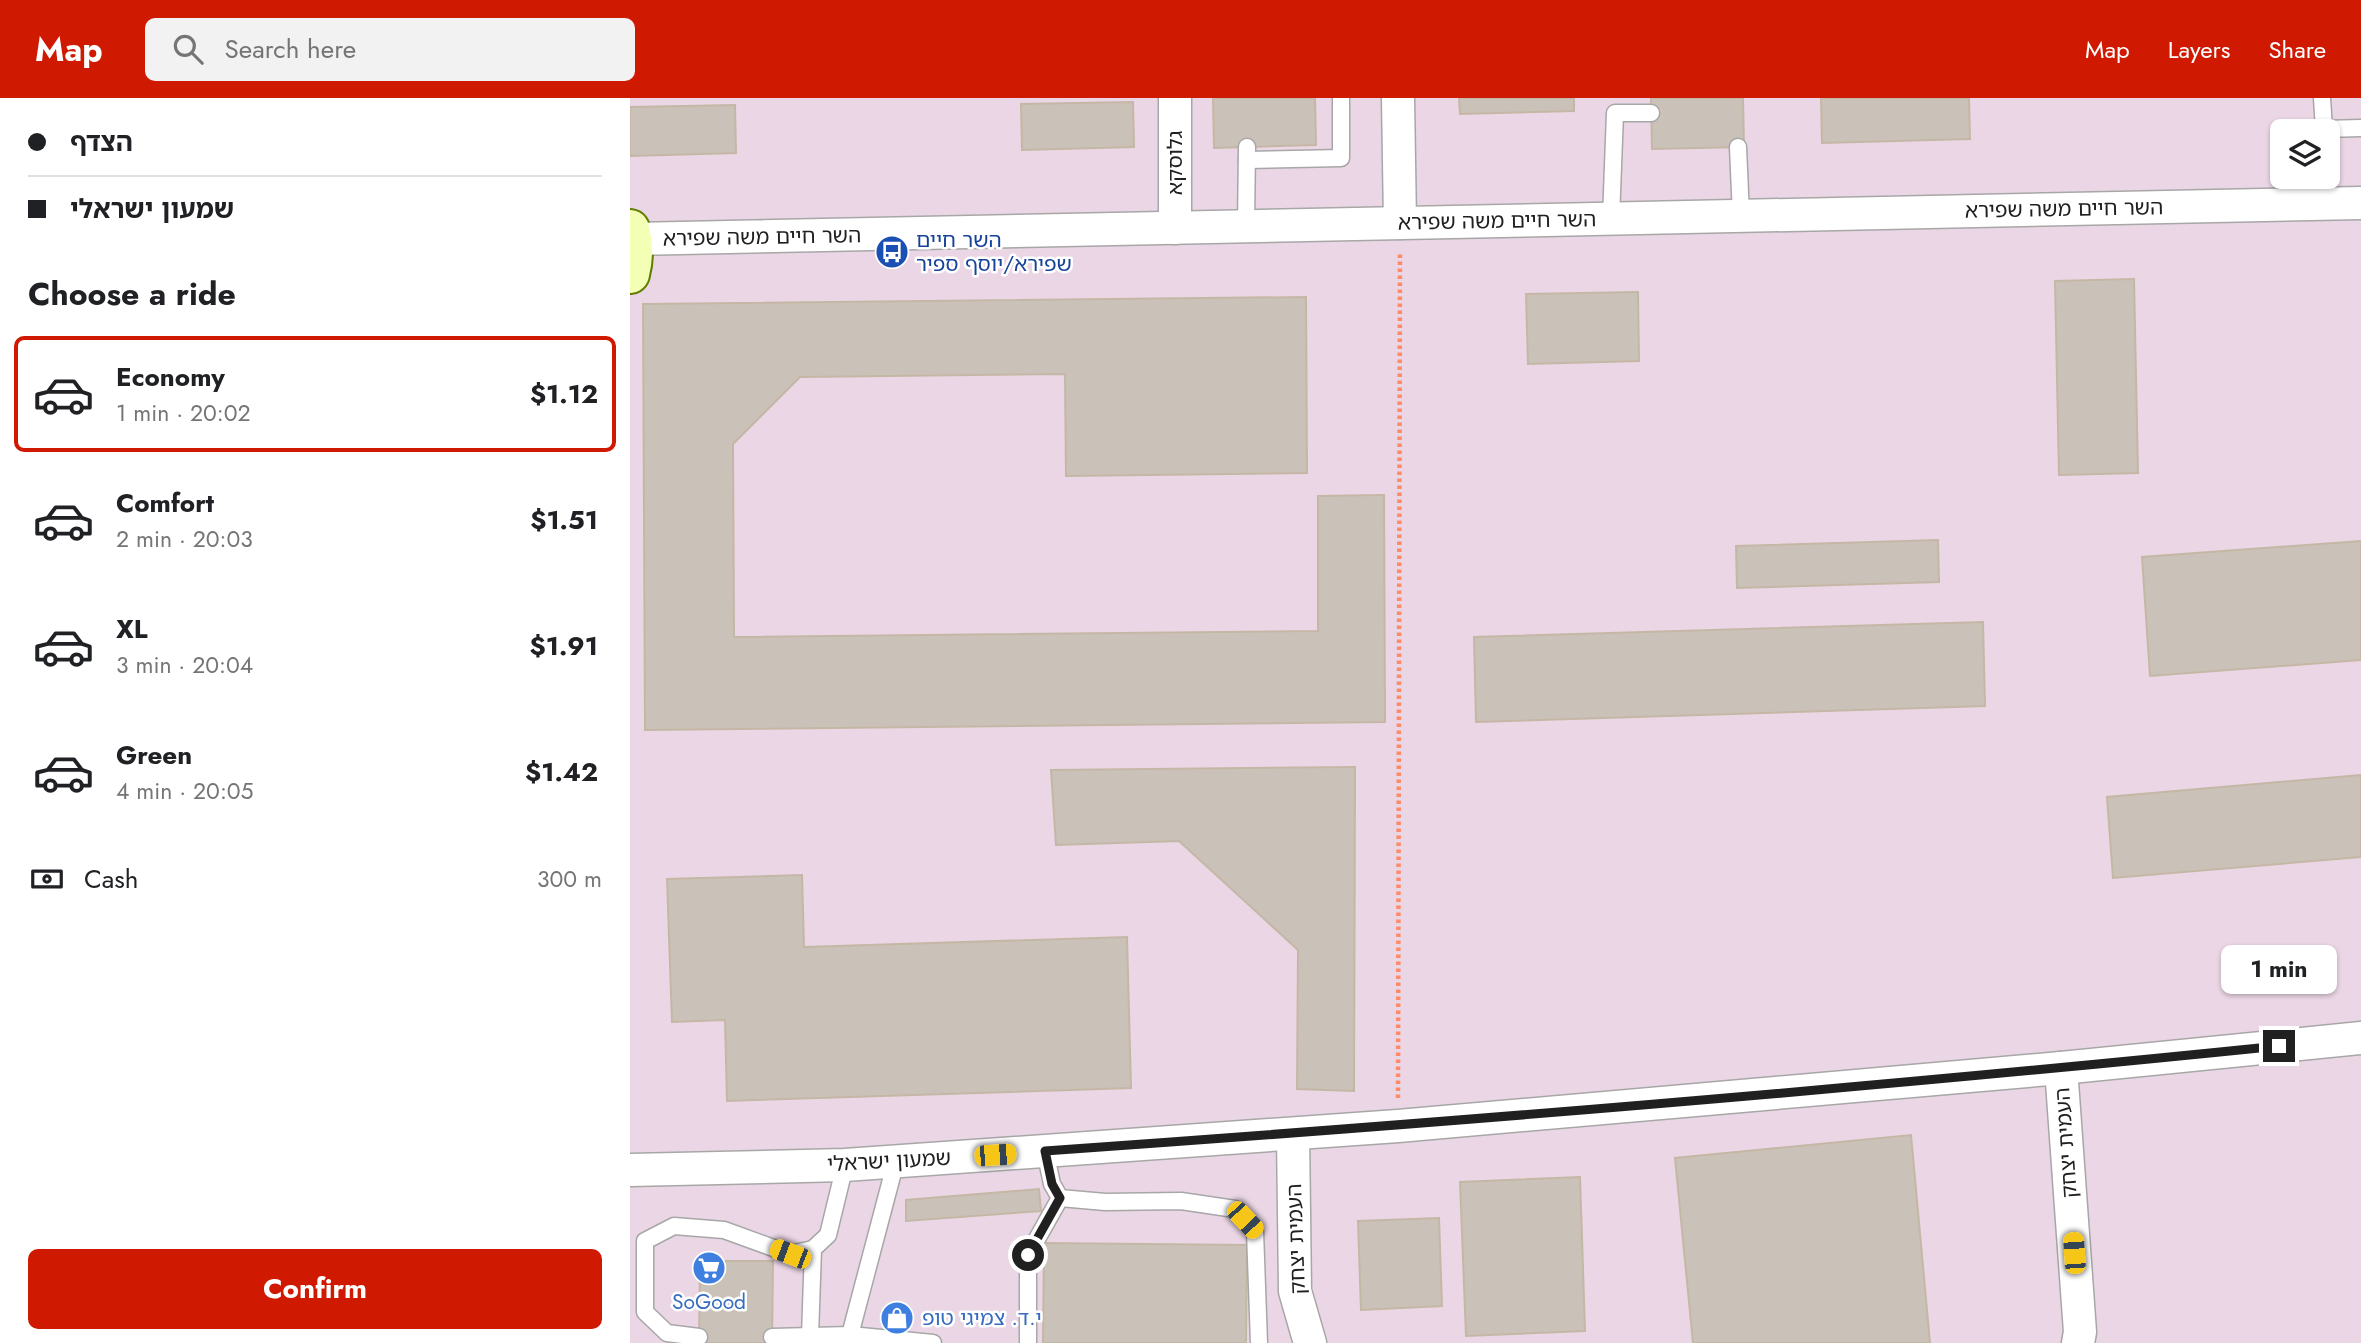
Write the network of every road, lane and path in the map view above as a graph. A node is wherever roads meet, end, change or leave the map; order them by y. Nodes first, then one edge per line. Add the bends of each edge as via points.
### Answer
1 (1175, 98) edge
2 (1341, 98) edge
3 (1398, 98) edge
4 (2322, 98) edge
5 (1651, 113) dead end
6 (2361, 128) edge
7 (1738, 147) dead end
8 (2361, 203) edge
9 (1741, 216) junction
10 (1611, 219) junction
11 (1400, 223) junction
12 (1246, 226) junction
13 (1175, 228) junction
14 (631, 248) edge
15 (2361, 1038) edge
16 (2061, 1068) junction
17 (1398, 1126) junction
18 (1293, 1134) junction
19 (1045, 1151) junction
20 (896, 1161) junction
21 (845, 1165) junction
22 (630, 1170) edge
23 (1060, 1198) junction
24 (813, 1249) junction
25 (850, 1335) junction
26 (810, 1336) junction
27 (699, 1337) dead end
28 (772, 1337) dead end
29 (933, 1343) edge
30 (1028, 1343) edge
31 (1259, 1343) edge
32 (1310, 1343) edge
33 (2078, 1343) edge

1 - 13 street, גלוסקא
2 - 12 lane via 1341,158 1247,153
3 - 11 street
4 - 6 lane via 2324,129
5 - 10 lane via 1615,113
7 - 9 lane
8 - 9 street, השר חיים משה שפירא
9 - 10 street, השר חיים משה שפירא
10 - 11 street, השר חיים משה שפירא
11 - 12 street, השר חיים משה שפירא
11 - 17 path
12 - 13 street, השר חיים משה שפירא
13 - 14 street, השר חיים משה שפירא
15 - 16 street, שמעון ישראלי
16 - 17 street, שמעון ישראלי
16 - 33 street, העמית יצחק
17 - 18 street, שמעון ישראלי
18 - 19 street, שמעון ישראלי
18 - 32 street, העמית יצחק via 1295,1291
19 - 20 street, שמעון ישראלי
19 - 23 lane
20 - 21 street, שמעון ישראלי
20 - 25 lane
21 - 22 street, שמעון ישראלי
21 - 24 lane via 828,1236
23 - 30 lane via 1028,1255
23 - 31 lane via 1181,1200 1235,1209 1255,1231
24 - 26 lane
24 - 27 lane via 790,1254 724,1230 674,1226 645,1241 645,1312 667,1334
25 - 26 lane
25 - 29 lane
26 - 28 lane

